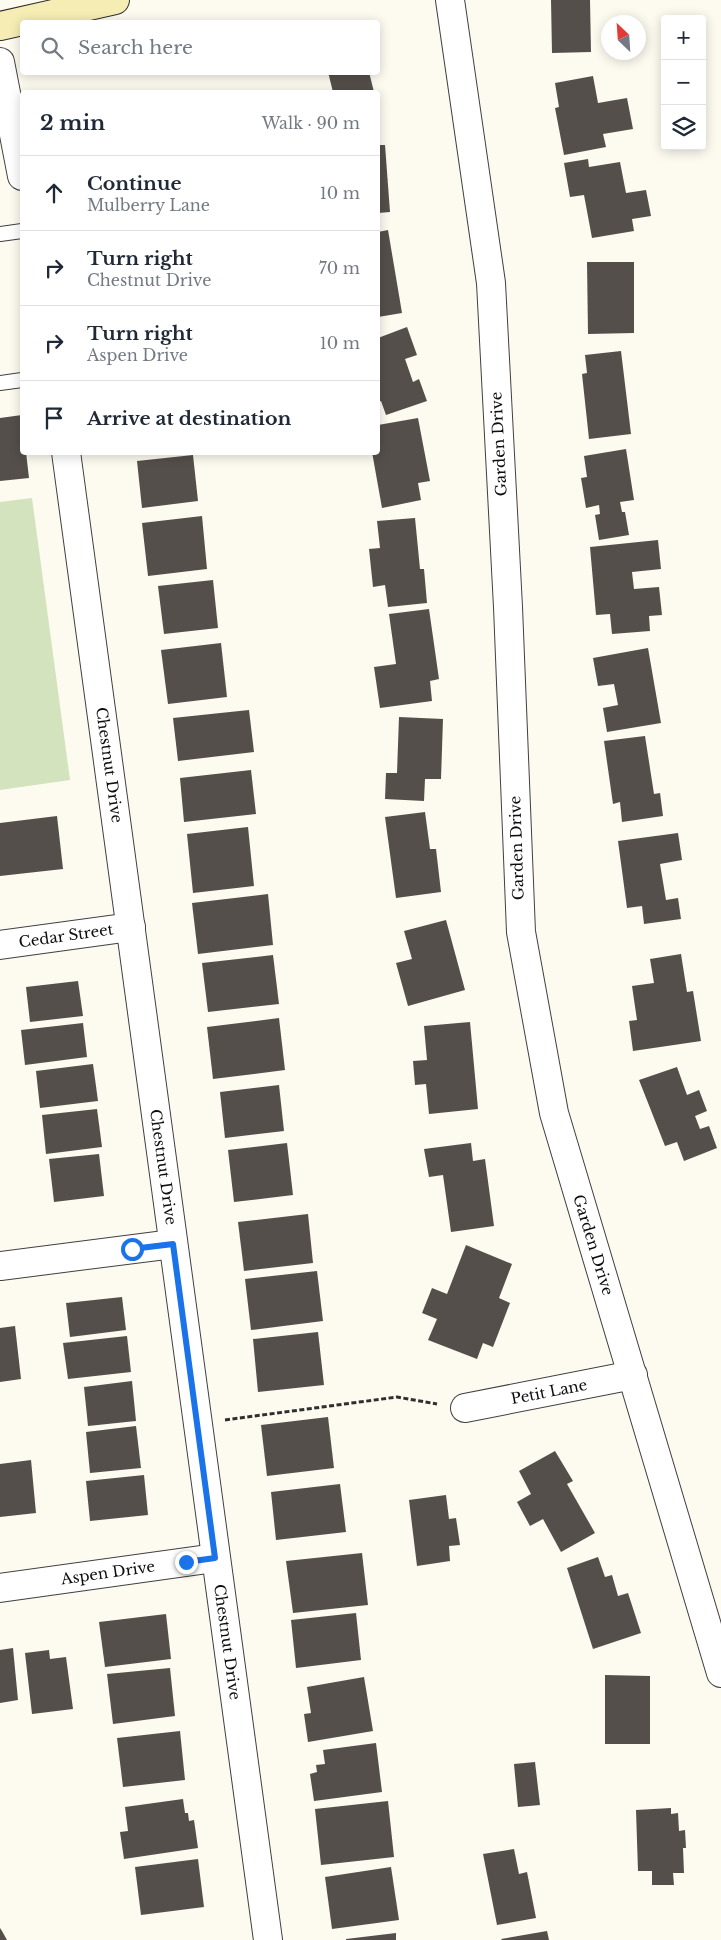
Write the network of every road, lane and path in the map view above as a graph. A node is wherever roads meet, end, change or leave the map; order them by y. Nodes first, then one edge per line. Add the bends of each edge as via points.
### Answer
1 (115, 0) edge
2 (450, 0) edge
3 (27, 20) edge
4 (20, 21) edge
5 (0, 26) edge
6 (0, 62) edge
7 (20, 166) edge
8 (20, 231) edge
9 (0, 234) edge
10 (20, 380) edge
11 (0, 383) edge
12 (66, 455) edge
13 (131, 927) junction
14 (0, 945) edge
15 (173, 1244) junction
16 (0, 1266) edge
17 (633, 1375) junction
18 (465, 1408) joint
19 (217, 1421) dead end
20 (215, 1558) junction
21 (0, 1588) edge
22 (721, 1673) edge
23 (268, 1940) edge

1 - 3 main road
2 - 17 street, Garden Drive via 490,283 508,607 521,932 554,1113
4 - 5 main road
6 - 7 street
8 - 9 lane
10 - 11 lane
12 - 13 street, Chestnut Drive
13 - 14 street, Cedar Street
13 - 15 street, Chestnut Drive
15 - 16 street
15 - 20 street, Chestnut Drive
17 - 18 street, Petit Lane
17 - 22 street, Garden Drive
18 - 19 path via 397,1398
20 - 21 street, Aspen Drive
20 - 23 street, Chestnut Drive

